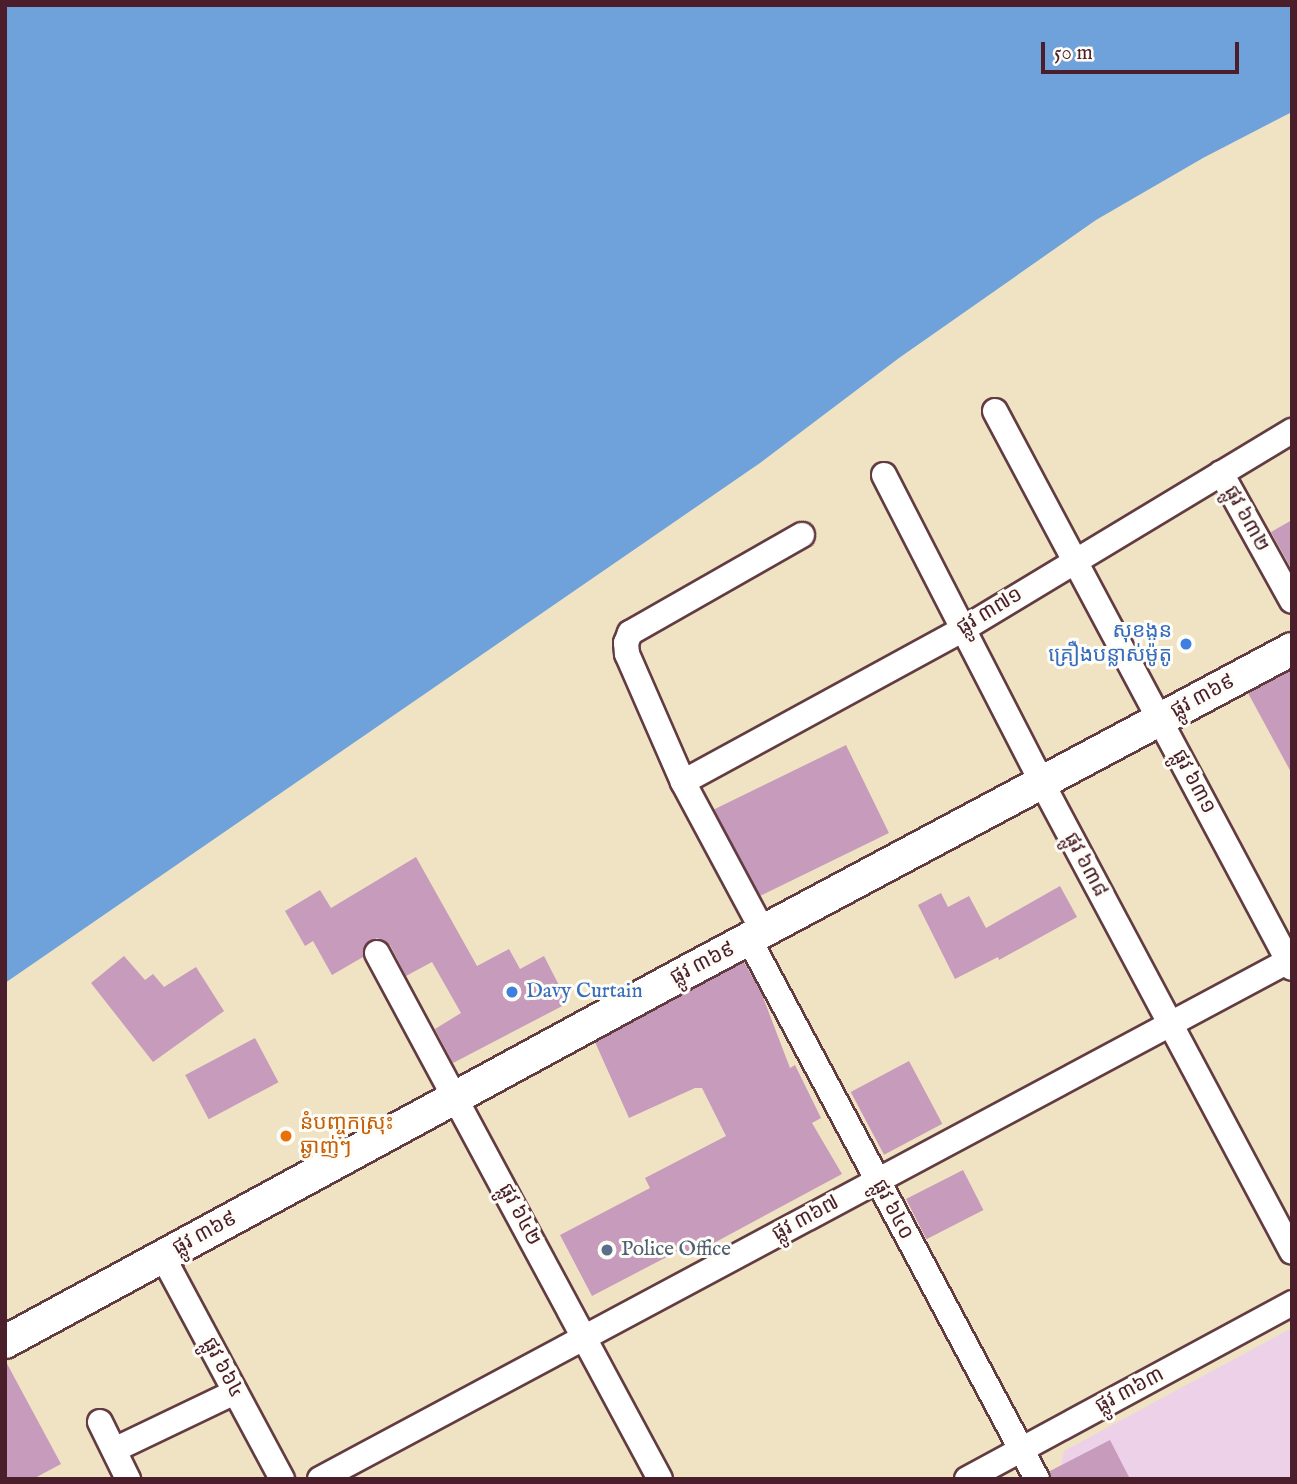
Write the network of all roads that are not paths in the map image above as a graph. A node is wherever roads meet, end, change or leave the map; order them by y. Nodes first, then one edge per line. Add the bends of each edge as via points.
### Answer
1 (995, 411) dead end
2 (1292, 431) edge
3 (1221, 473) junction
4 (884, 475) dead end
5 (802, 535) dead end
6 (1075, 561) junction
7 (1292, 601) edge
8 (965, 628) junction
9 (1292, 649) edge
10 (1160, 720) junction
11 (683, 782) junction
12 (1042, 783) junction
13 (757, 937) junction
14 (377, 953) dead end
15 (1291, 963) edge
16 (1170, 1024) junction
17 (456, 1099) junction
18 (876, 1181) junction
19 (1292, 1252) edge
20 (163, 1257) junction
21 (1292, 1304) edge
22 (584, 1337) junction
23 (5, 1342) edge
24 (234, 1392) junction
25 (100, 1422) dead end
26 (116, 1449) junction
27 (1021, 1450) junction
28 (128, 1479) edge
29 (282, 1479) edge
30 (320, 1479) edge
31 (660, 1479) edge
32 (967, 1479) edge
33 (1037, 1479) edge

1 - 6 street, ផ្លូវ ៦៣១
2 - 3 street, ផ្លូវ ៣៧១
3 - 6 street, ផ្លូវ ៣៧១
3 - 7 street, ផ្លូវ ៦៣២
4 - 8 street, ផ្លូវ ៦៣៨
5 - 11 street, ផ្លូវ ៦៤០ via 629,634 627,654
6 - 8 street, ផ្លូវ ៣៧១
6 - 10 street, ផ្លូវ ៦៣១
8 - 11 street, ផ្លូវ ៣៧១
8 - 12 street, ផ្លូវ ៦៣៨
9 - 10 street, ផ្លូវ ៣៦៩
10 - 12 street, ផ្លូវ ៣៦៩
10 - 15 street, ផ្លូវ ៦៣១
11 - 13 street, ផ្លូវ ៦៤០
12 - 13 street, ផ្លូវ ៣៦៩
12 - 16 street, ផ្លូវ ៦៣៨
13 - 17 street, ផ្លូវ ៣៦៩
13 - 18 street, ផ្លូវ ៦៤០
14 - 17 street, ផ្លូវ ៦៤២
15 - 16 street, ផ្លូវ ៣៦៧
16 - 18 street, ផ្លូវ ៣៦៧
16 - 19 street, ផ្លូវ ៦៣៨
17 - 20 street, ផ្លូវ ៣៦៩
17 - 22 street, ផ្លូវ ៦៤២
18 - 22 street, ផ្លូវ ៣៦៧
18 - 27 street, ផ្លូវ ៦៤០
20 - 23 street, ផ្លូវ ៣៦៩
20 - 24 street, ផ្លូវ ៦៦៤
21 - 27 street, ផ្លូវ ៣៦៣
22 - 30 street, ផ្លូវ ៣៦៧
22 - 31 street, ផ្លូវ ៦៤២
24 - 26 street
24 - 29 street, ផ្លូវ ៦៦៤
25 - 26 street
26 - 28 street
27 - 32 street, ផ្លូវ ៣៦៣
27 - 33 street, ផ្លូវ ៦៤០

